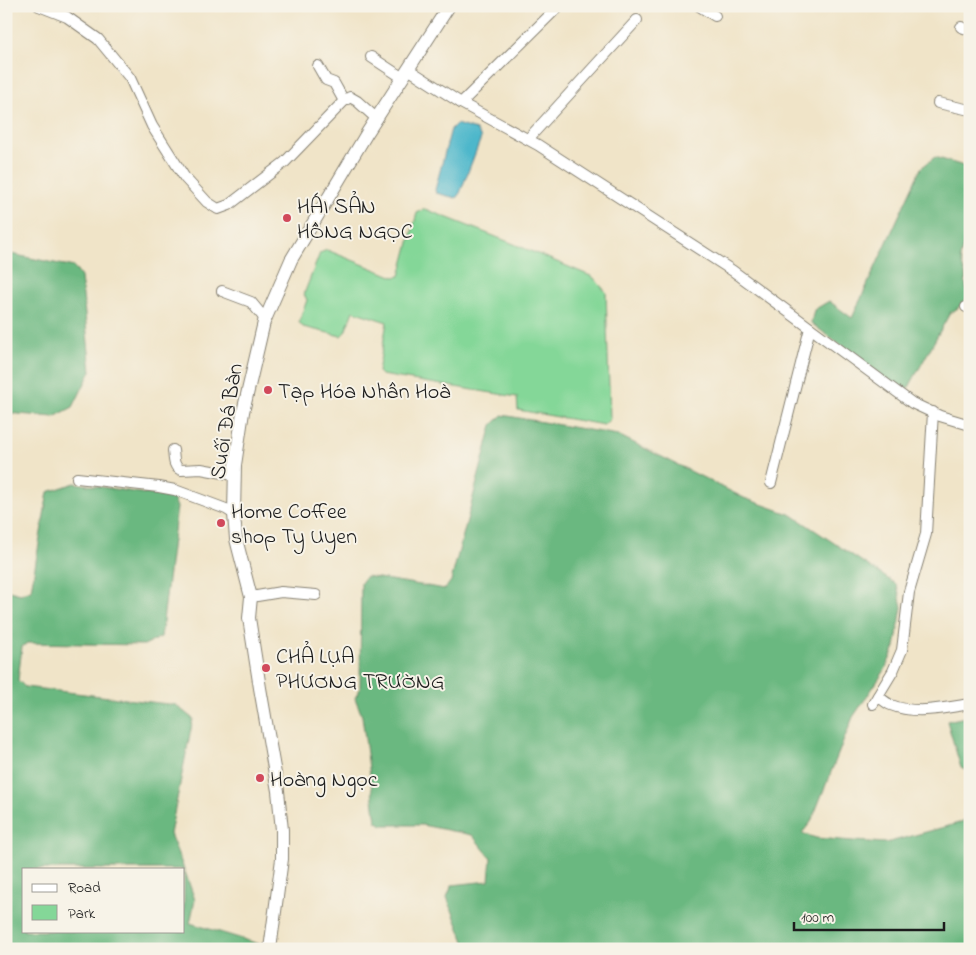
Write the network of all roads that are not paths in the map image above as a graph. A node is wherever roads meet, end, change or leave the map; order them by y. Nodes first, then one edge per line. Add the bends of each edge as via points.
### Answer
1 (39, 6) edge
2 (449, 6) edge
3 (559, 6) edge
4 (699, 6) edge
5 (715, 16) dead end
6 (637, 20) dead end
7 (371, 58) dead end
8 (318, 66) dead end
9 (405, 74) junction
10 (344, 101) junction
11 (461, 103) junction
12 (938, 103) dead end
13 (970, 110) edge
14 (377, 119) junction
15 (528, 139) junction
16 (222, 291) dead end
17 (265, 318) junction
18 (810, 328) junction
19 (933, 412) junction
20 (970, 425) edge
21 (173, 450) dead end
22 (234, 475) junction
23 (77, 478) dead end
24 (771, 484) dead end
25 (234, 514) junction
26 (316, 595) dead end
27 (251, 597) junction
28 (970, 704) edge
29 (270, 949) edge

1 - 10 street via 67,17 98,39 130,78 152,126 185,178 207,202 218,208 229,205 285,162
2 - 9 street, Suối Đá Bàn
3 - 11 street
4 - 5 street
6 - 15 street
7 - 9 street
8 - 10 street via 326,80 334,83
9 - 11 street
9 - 14 street, Suối Đá Bàn
10 - 14 street via 350,97
11 - 15 street
12 - 13 street
14 - 17 street, Suối Đá Bàn via 291,260
15 - 18 street via 733,271
16 - 17 street via 251,302
17 - 22 street, Suối Đá Bàn via 243,412
18 - 19 street via 912,403
18 - 24 street
19 - 20 street
19 - 28 street via 926,534 908,592 902,650 875,700 912,710
21 - 22 street via 178,469
22 - 25 street, Suối Đá Bàn
23 - 25 street via 176,490
25 - 27 street, Suối Đá Bàn via 236,539
26 - 27 street via 281,592
27 - 29 street, Suối Đá Bàn via 250,618 282,830 282,859

